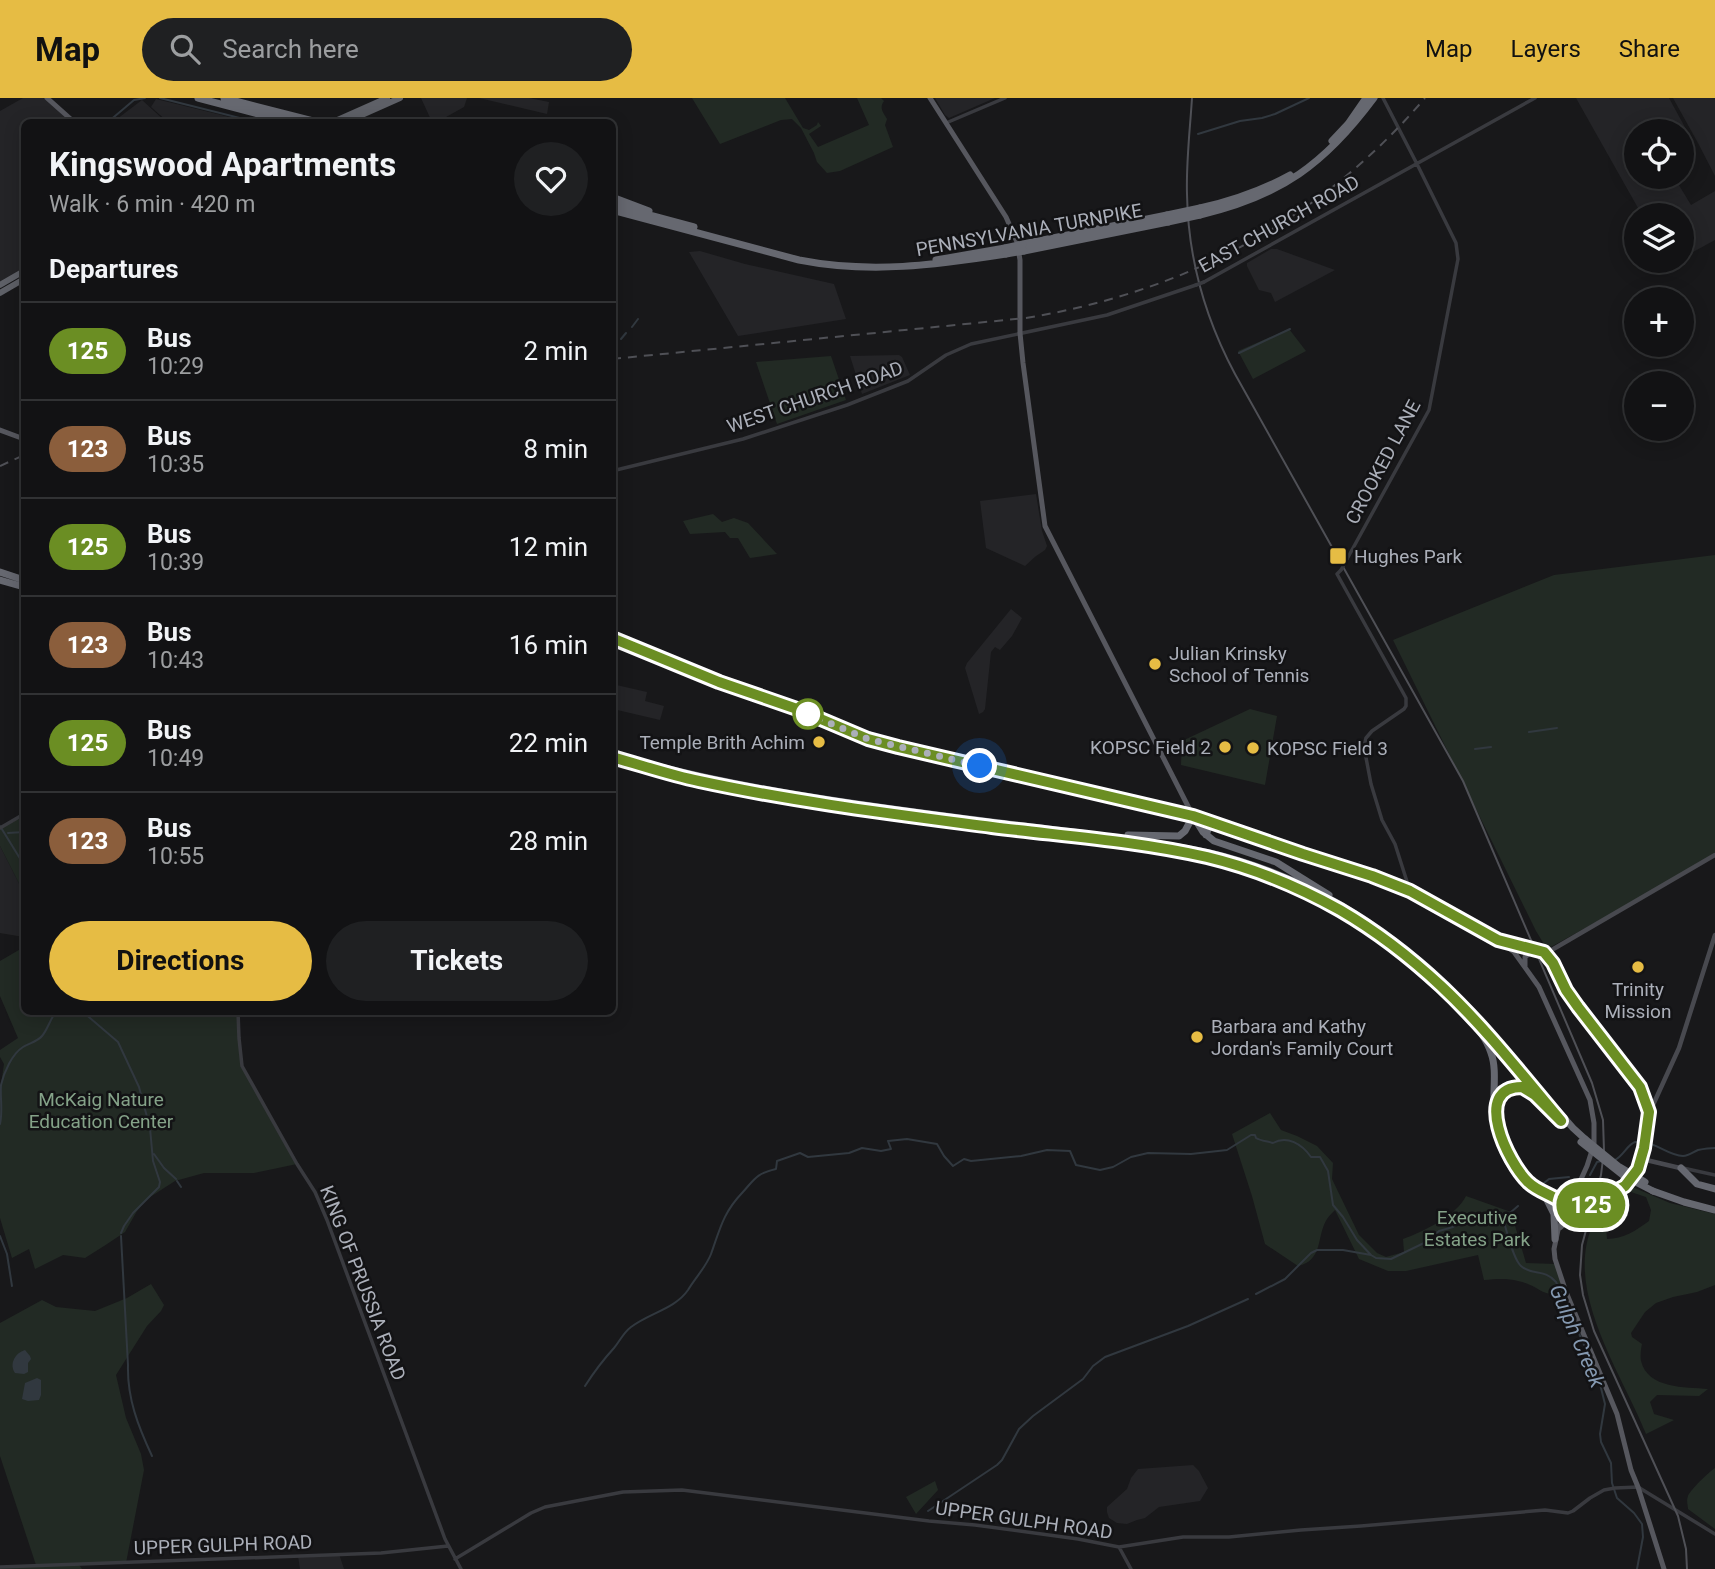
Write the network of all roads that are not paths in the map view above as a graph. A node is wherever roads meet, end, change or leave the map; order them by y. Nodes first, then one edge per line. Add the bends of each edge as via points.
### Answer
1 (47, 98) edge
2 (198, 98) edge
3 (224, 98) edge
4 (387, 98) edge
5 (400, 98) edge
6 (930, 98) edge
7 (1005, 98) edge
8 (1366, 98) edge
9 (1374, 98) edge
10 (1383, 98) edge
11 (1535, 98) edge
12 (71, 119) edge
13 (278, 119) edge
14 (305, 119) edge
15 (348, 119) edge
16 (348, 119) edge
17 (946, 123) junction
18 (1417, 164) junction
19 (616, 199) edge
20 (616, 209) edge
21 (616, 209) edge
22 (1200, 212) junction
23 (683, 224) junction
24 (1005, 251) junction
25 (21, 273) edge
26 (21, 281) edge
27 (0, 285) edge
28 (0, 293) edge
29 (1020, 333) junction
30 (0, 430) edge
31 (21, 438) edge
32 (616, 470) edge
33 (0, 572) edge
34 (21, 579) edge
35 (0, 580) edge
36 (21, 586) edge
37 (616, 640) edge
38 (616, 756) edge
39 (616, 756) edge
40 (21, 816) edge
41 (1193, 816) junction
42 (1220, 825) junction
43 (1, 827) edge
44 (1044, 828) junction
45 (1206, 835) junction
46 (1715, 855) edge
47 (1410, 891) junction
48 (1344, 906) junction
49 (1715, 935) edge
50 (1498, 940) junction
51 (1523, 946) junction
52 (1555, 948) junction
53 (1532, 949) junction
54 (1544, 952) junction
55 (1514, 953) junction
56 (1553, 963) junction
57 (1525, 966) junction
58 (1458, 1004) junction
59 (238, 1015) edge
60 (1649, 1112) junction
61 (1561, 1121) junction
62 (1583, 1141) junction
63 (1642, 1159) junction
64 (1681, 1168) junction
65 (1694, 1170) junction
66 (1715, 1175) edge
67 (1693, 1180) junction
68 (1715, 1189) edge
69 (1576, 1190) junction
70 (1544, 1197) junction
71 (1567, 1207) junction
72 (1586, 1208) junction
73 (1715, 1208) edge
74 (1579, 1211) junction
75 (1558, 1230) junction
76 (1555, 1239) junction
77 (1638, 1487) junction
78 (1715, 1534) edge
79 (447, 1546) junction
80 (1119, 1547) junction
81 (456, 1559) junction
82 (0, 1567) edge
83 (461, 1569) edge
84 (1131, 1569) edge
85 (1664, 1569) edge

1 - 12 main road
2 - 13 highway
3 - 14 highway
4 - 15 highway
5 - 16 highway
6 - 17 main road
7 - 17 street
8 - 22 highway, PENNSYLVANIA TURNPIKE via 1338,136 1297,170
9 - 22 highway, PENNSYLVANIA TURNPIKE via 1342,138 1281,186 1231,207
10 - 18 street, CROOKED LANE
11 - 18 street, EAST CHURCH ROAD
17 - 29 main road via 1015,237 1020,260
18 - 29 street, EAST CHURCH ROAD, bridge via 1204,282 1107,315
18 - 47 street, CROOKED LANE, bridge via 1458,252 1432,403 1337,574 1406,698 1404,709 1372,732 1364,747 1382,820
19 - 23 highway
20 - 23 highway, PENNSYLVANIA TURNPIKE
21 - 24 highway, PENNSYLVANIA TURNPIKE via 829,265 924,266
22 - 24 highway, PENNSYLVANIA TURNPIKE, bridge
23 - 24 highway, PENNSYLVANIA TURNPIKE via 805,257 865,263
25 - 27 highway
26 - 28 highway
29 - 32 street, WEST CHURCH ROAD via 959,349 908,382 839,407 743,439
29 - 41 main road via 1045,526
30 - 31 main road
33 - 34 highway
35 - 36 highway
37 - 41 main road via 868,739
38 - 44 highway via 760,789
39 - 58 highway via 700,781 808,801 1142,845 1222,861 1301,890 1340,911 1395,948
40 - 43 street
41 - 42 main road
41 - 44 highway via 1184,832 1175,837
41 - 45 highway
42 - 45 highway via 1209,827
42 - 47 main road
44 - 48 highway via 1213,854 1277,874
45 - 48 highway via 1271,859
46 - 52 main road
47 - 50 main road
48 - 62 highway via 1448,986
49 - 60 main road via 1679,1048
50 - 51 main road
50 - 55 main road
51 - 53 main road
51 - 55 main road
52 - 54 main road
52 - 56 street
53 - 54 main road, bridge
53 - 55 main road
53 - 57 main road
54 - 56 street
55 - 57 main road
56 - 60 street via 1566,990 1640,1087
57 - 69 main road via 1590,1100 1594,1144
58 - 61 highway
58 - 70 highway via 1494,1062 1494,1111 1506,1157 1525,1185
59 - 79 street, KING OF PRUSSIA ROAD via 242,1066 327,1220
60 - 63 main road
61 - 62 highway
61 - 71 highway via 1522,1087 1508,1089 1497,1099 1499,1133 1516,1167 1539,1191
62 - 73 highway, bridge via 1654,1189
63 - 64 main road
63 - 72 main road via 1625,1186
64 - 65 street
64 - 67 highway
65 - 66 street
65 - 67 highway
67 - 68 highway
69 - 71 main road
69 - 72 main road via 1576,1203
70 - 71 highway
70 - 76 highway via 1553,1210
71 - 74 main road
71 - 75 main road
72 - 74 main road
74 - 75 main road
75 - 76 main road
76 - 77 main road via 1556,1264 1617,1414
77 - 78 street
77 - 80 street, UPPER GULPH ROAD via 1604,1490 1568,1513 1545,1510 1183,1537
77 - 85 main road
79 - 81 street, KING OF PRUSSIA ROAD
79 - 82 street, UPPER GULPH ROAD via 380,1553
80 - 81 street, UPPER GULPH ROAD via 979,1525 682,1490 623,1492 550,1505
80 - 84 street
81 - 83 street, KING OF PRUSSIA ROAD

